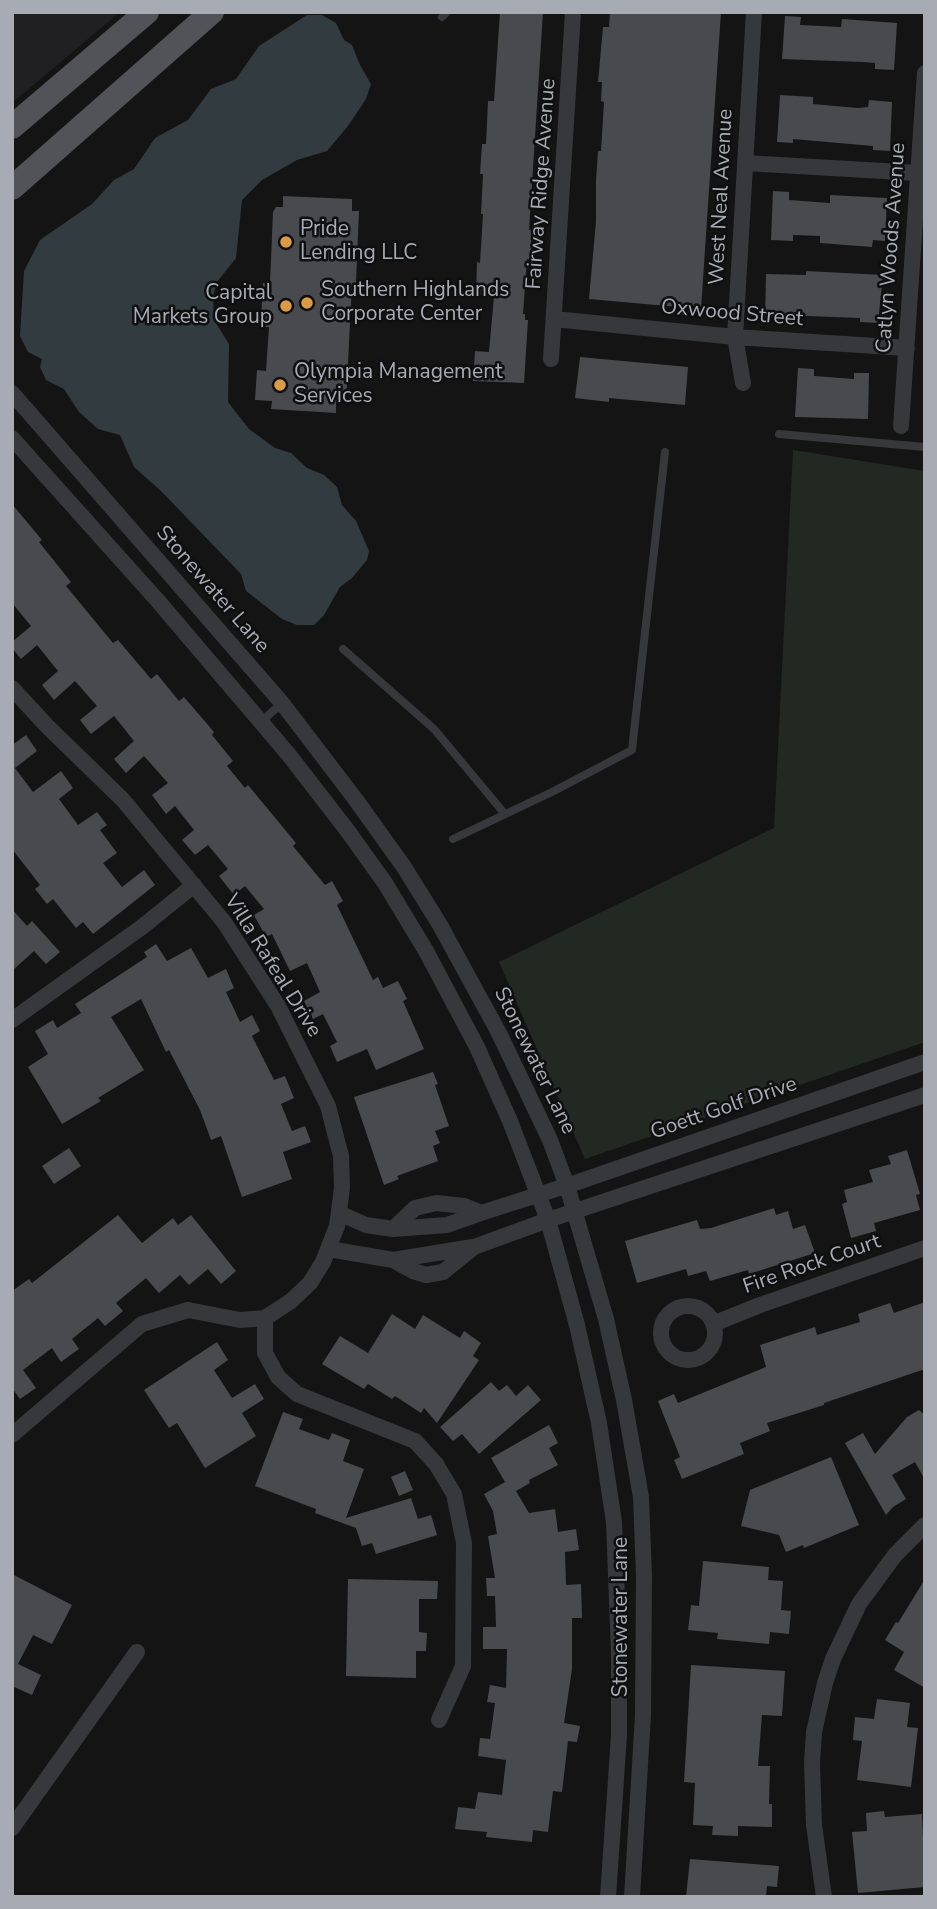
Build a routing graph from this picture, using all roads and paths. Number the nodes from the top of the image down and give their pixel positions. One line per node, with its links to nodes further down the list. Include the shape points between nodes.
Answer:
1 (147, 12): 6 (main road)
2 (212, 12): 9 (main road)
3 (573, 12): 10 (street, Fairway Ridge Avenue)
4 (754, 12): 7 (street, West Neal Avenue)
5 (925, 73): 8 (street, Catlyn Woods Avenue)
6 (12, 127)
7 (745, 163): 8 (street); 11 (street, West Neal Avenue)
8 (918, 173): 12 (street, Catlyn Woods Avenue)
9 (12, 188)
10 (554, 319): 11 (street, Oxwood Street); 13 (street, Fairway Ridge Avenue)
11 (735, 337): 12 (street, Oxwood Street); 14 (street, West Neal Avenue)
12 (906, 348): 16 (street, Catlyn Woods Avenue)
13 (551, 359)
14 (743, 383)
15 (12, 393): 23 (street, Stonewater Lane)
16 (901, 426)
17 (779, 434): 19 (lane)
18 (12, 438): 24 (street, Stonewater Lane)
19 (925, 447)
20 (665, 452): 25 (lane, via 632,750)
21 (343, 649): 25 (lane, via 434,729)
22 (12, 688): 27 (street, Villa Rafeal Drive, via 123,800)
23 (282, 703): 24 (lane); 31 (street, Stonewater Lane, via 369,818 440,925 517,1070)
24 (260, 722): 32 (street, Stonewater Lane, via 360,846 426,951 493,1082)
25 (504, 813): 26 (lane)
26 (453, 839)
27 (194, 886): 28 (street); 34 (street, Villa Rafeal Drive, via 224,922 278,1006 328,1106 341,1156)
28 (12, 1020)
29 (925, 1062): 31 (street, Goett Golf Drive)
30 (925, 1094): 33 (street)
31 (566, 1186): 32 (street, Goett Golf Drive); 33 (street, Stonewater Lane)
32 (537, 1195): 35 (street, Goett Golf Drive); 36 (street, Stonewater Lane)
33 (574, 1212): 36 (street); 48 (street, Stonewater Lane, via 614,1352 642,1512 643,1715)
34 (341, 1213): 37 (street, Goett Golf Drive, via 366,1225); 39 (street, Villa Rafeal Drive)
35 (481, 1213): 37 (street, Goett Golf Drive, via 447,1226); 37 (street, via 436,1203 415,1208)
36 (548, 1220): 39 (street, via 474,1247 393,1260); 47 (street, Stonewater Lane, via 589,1375 614,1522 619,1735)
37 (393, 1229)
38 (925, 1248): 41 (street, Fire Rock Court)
39 (329, 1250): 40 (street, Villa Rafeal Drive, via 310,1283)
40 (265, 1318): 42 (street, via 240,1320 188,1310 142,1324); 45 (street, via 265,1353 278,1377 297,1394 415,1441 454,1494 464,1543 463,1666)
41 (713, 1324)
42 (12, 1435)
43 (925, 1525): 49 (street, via 895,1555 859,1604 825,1683 812,1763 814,1825)
44 (137, 1652): 46 (street)
45 (439, 1720)
46 (12, 1828)
47 (608, 1897)
48 (632, 1897)
49 (824, 1897)

